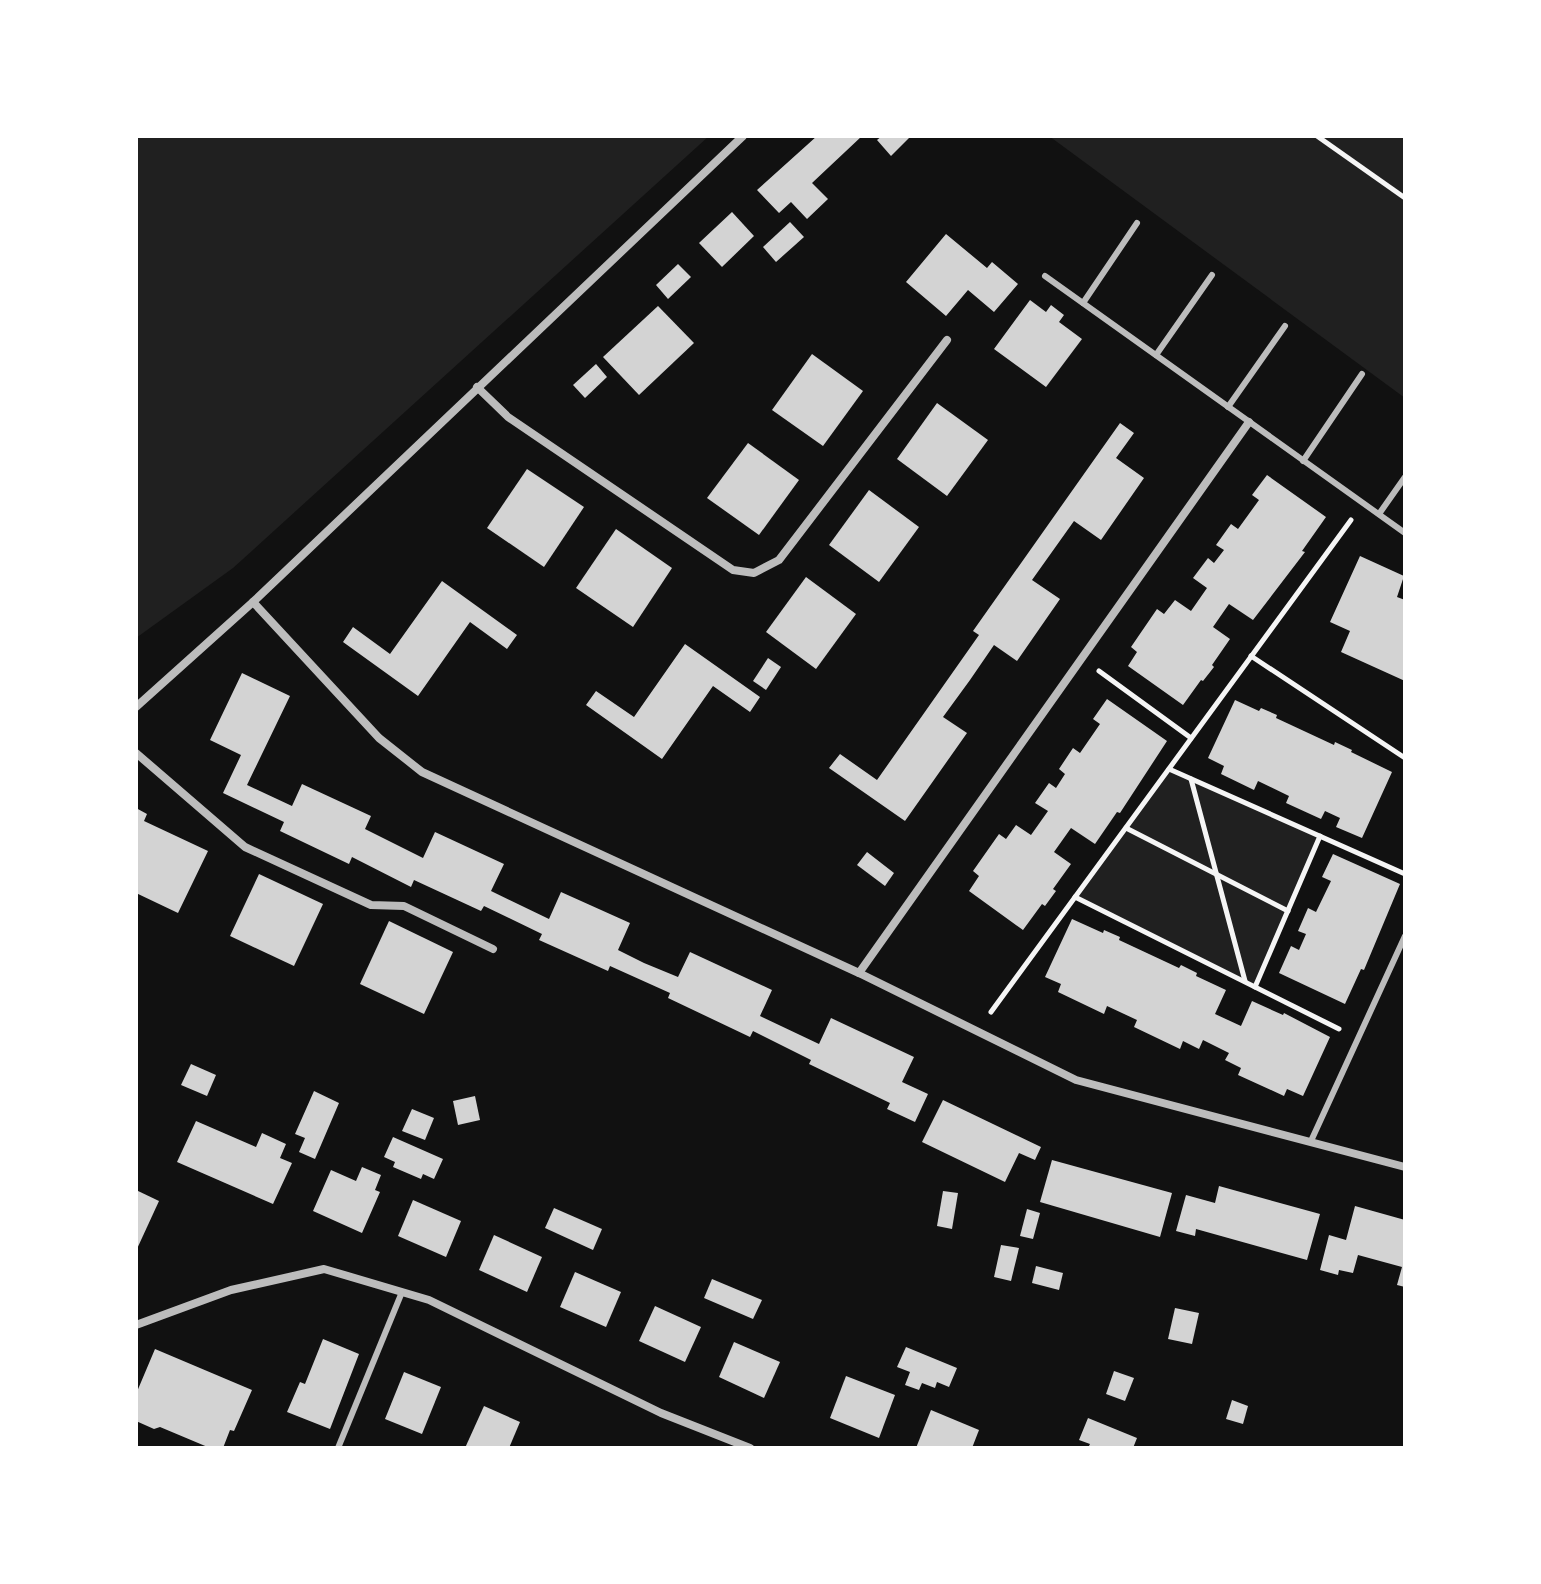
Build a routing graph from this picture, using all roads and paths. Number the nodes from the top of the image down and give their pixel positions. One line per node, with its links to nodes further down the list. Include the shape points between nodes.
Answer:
1 (743, 136): 12 (street)
2 (1317, 136): 3 (path)
3 (1405, 198)
4 (1137, 223): 7 (lane)
5 (1212, 275): 10 (lane)
6 (1045, 276): 7 (lane)
7 (1083, 303): 10 (lane)
8 (1285, 326): 13 (lane)
9 (947, 340): 12 (street, via 779,560 754,573 733,570 508,417)
10 (1156, 355): 13 (lane)
11 (1362, 374): 15 (lane)
12 (477, 387): 20 (street)
13 (1228, 407): 14 (lane)
14 (1249, 422): 15 (lane); 22 (street)
15 (1303, 461): 17 (lane)
16 (1405, 477): 18 (lane)
17 (1363, 503): 18 (lane); 21 (path)
18 (1379, 514): 19 (lane)
19 (1405, 533)
20 (253, 602): 23 (street); 37 (street, via 379,738 422,772)
21 (1251, 656): 24 (path); 26 (path)
22 (1082, 659): 24 (path); 37 (street)
23 (136, 707)
24 (1191, 739): 27 (path)
25 (136, 753): 36 (street, via 245,847 371,905 404,906)
26 (1405, 758)
27 (1169, 769): 28 (path); 29 (path)
28 (1191, 779): 30 (path); 32 (path)
29 (1126, 828): 32 (path); 33 (path)
30 (1320, 836): 31 (path); 34 (path)
31 (1405, 874)
32 (1218, 876): 34 (path); 38 (path)
33 (1075, 897): 38 (path); 40 (path)
34 (1288, 911): 39 (path)
35 (1405, 936): 41 (lane)
36 (493, 949)
37 (859, 973): 40 (street)
38 (1245, 982): 39 (path)
39 (1255, 987): 41 (path)
40 (976, 1032): 42 (street, via 1076,1080)
41 (1358, 1039): 42 (lane)
42 (1311, 1141): 43 (street)
43 (1405, 1167)
44 (402, 1292): 45 (street, via 324,1269 231,1290); 46 (lane); 47 (street, via 429,1300 661,1413)
45 (136, 1325)
46 (338, 1448)
47 (750, 1448)

